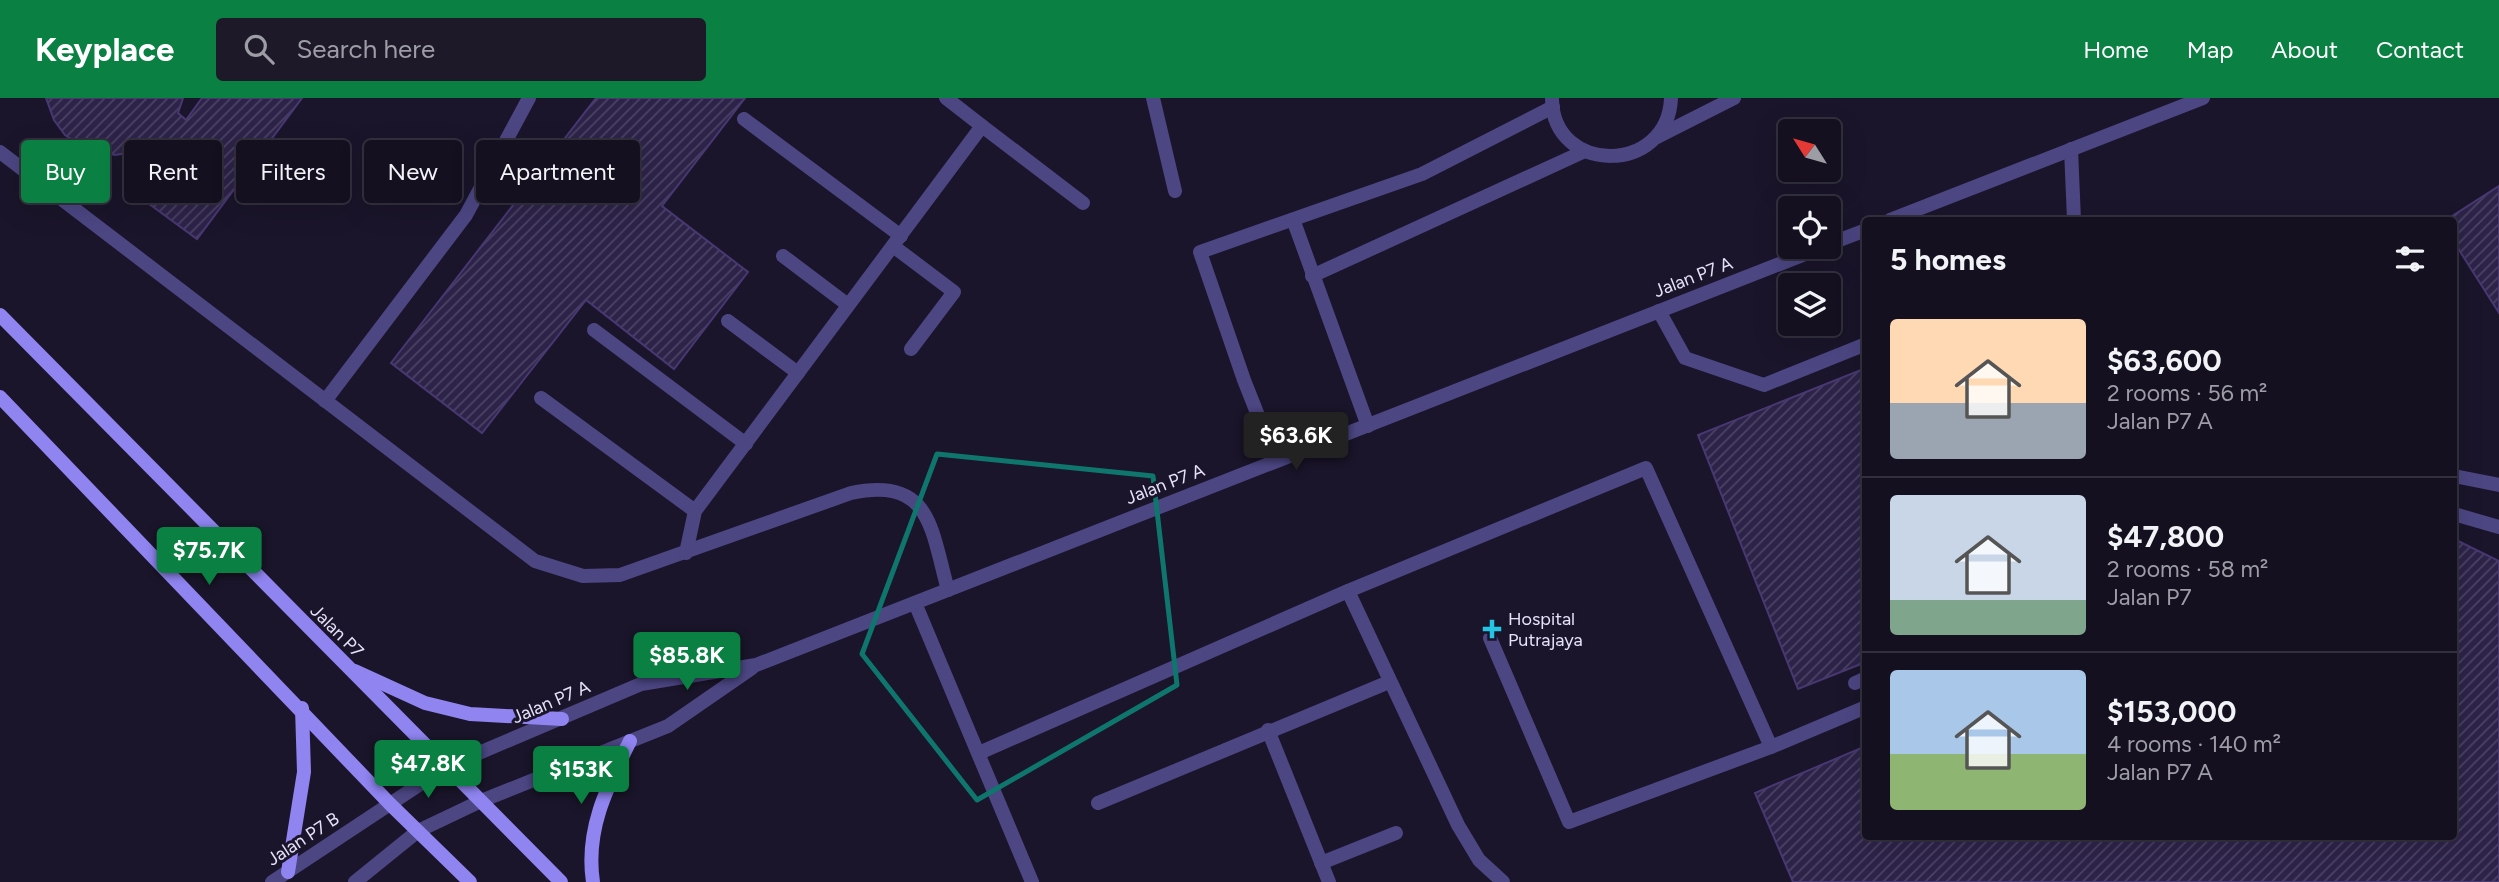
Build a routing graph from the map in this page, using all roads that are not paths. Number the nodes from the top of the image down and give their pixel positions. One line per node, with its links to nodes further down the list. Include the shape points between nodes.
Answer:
1 (529, 98): 35 (street, via 466,215)
2 (946, 98): 9 (street)
3 (1153, 98): 14 (street)
4 (1671, 98): 10 (street)
5 (1734, 98): 10 (street)
6 (2203, 98): 11 (street)
7 (1553, 102): 12 (street, via 1558,125); 18 (street, via 1422,174)
8 (744, 120): 21 (street)
9 (982, 126): 15 (street); 21 (street)
10 (1656, 138): 12 (street, via 1641,150 1622,156)
11 (2071, 149): 16 (street); 17 (street)
12 (1585, 151): 24 (street)
13 (0, 152): 35 (street)
14 (1175, 191)
15 (1083, 203)
16 (1898, 217)
17 (2074, 217)
18 (1294, 222): 24 (street); 38 (street, via 1200,253)
19 (1862, 232): 20 (street)
20 (1841, 239)
21 (897, 241): 25 (street); 31 (street, via 954,292)
22 (783, 256): 25 (street)
23 (1792, 259): 26 (street, Jalan P7 A)
24 (1312, 276): 36 (street)
25 (848, 306): 32 (street)
26 (1660, 311): 30 (street, via 1685,358 1764,384); 36 (street, Jalan P7 A)
27 (0, 314): 50 (main road, Jalan P7)
28 (728, 321): 32 (street)
29 (594, 330): 37 (street)
30 (1862, 346)
31 (911, 349)
32 (798, 373): 37 (street)
33 (0, 397): 52 (main road)
34 (541, 398): 41 (street)
35 (326, 401): 44 (street, via 535,561 583,576 620,575)
36 (1368, 426): 38 (street, Jalan P7 A)
37 (746, 444): 41 (street)
38 (1276, 461): 45 (street, Jalan P7 A)
39 (2457, 477): 40 (street)
40 (2499, 485)
41 (695, 511): 44 (street)
42 (2457, 515): 43 (street)
43 (2499, 527)
44 (686, 553): 45 (street, via 877,487 918,504 927,516)
45 (948, 590): 47 (street, Jalan P7 A)
46 (1348, 591): 51 (street); 57 (street, via 1646,468); 58 (street)
47 (915, 603): 49 (street, Jalan P7 A); 58 (street)
48 (1490, 638): 57 (street, via 1569,822)
49 (756, 665): 54 (street, Jalan P7 A, via 641,684); 56 (street, Jalan P7 A, via 668,726)
50 (347, 668): 54 (main road, via 425,703 470,714); 59 (main road, Jalan P7)
51 (1390, 682): 55 (street); 74 (street, via 1468,844)
52 (302, 709): 62 (main road); 66 (main road, via 304,772)
53 (1862, 710): 57 (street)
54 (562, 719): 59 (street, Jalan P7 A)
55 (1268, 730): 61 (street); 65 (street)
56 (629, 741): 60 (street, Jalan P7 A); 71 (main road, via 600,802 589,857)
57 (1771, 747)
58 (979, 753): 72 (street)
59 (446, 767): 60 (main road, Jalan P7); 62 (street, Jalan P7 A)
60 (481, 801): 63 (street, Jalan P7 A); 70 (main road, Jalan P7)
61 (1098, 803)
62 (390, 804): 63 (main road); 66 (street, Jalan P7 B)
63 (418, 831): 68 (street); 69 (main road)
64 (1396, 833): 65 (street)
65 (1321, 863): 73 (street)
66 (288, 872): 67 (street, Jalan P7 B)
67 (272, 882)
68 (355, 882)
69 (470, 882)
70 (561, 882)
71 (593, 882)
72 (1032, 882)
73 (1329, 882)
74 (1503, 882)

